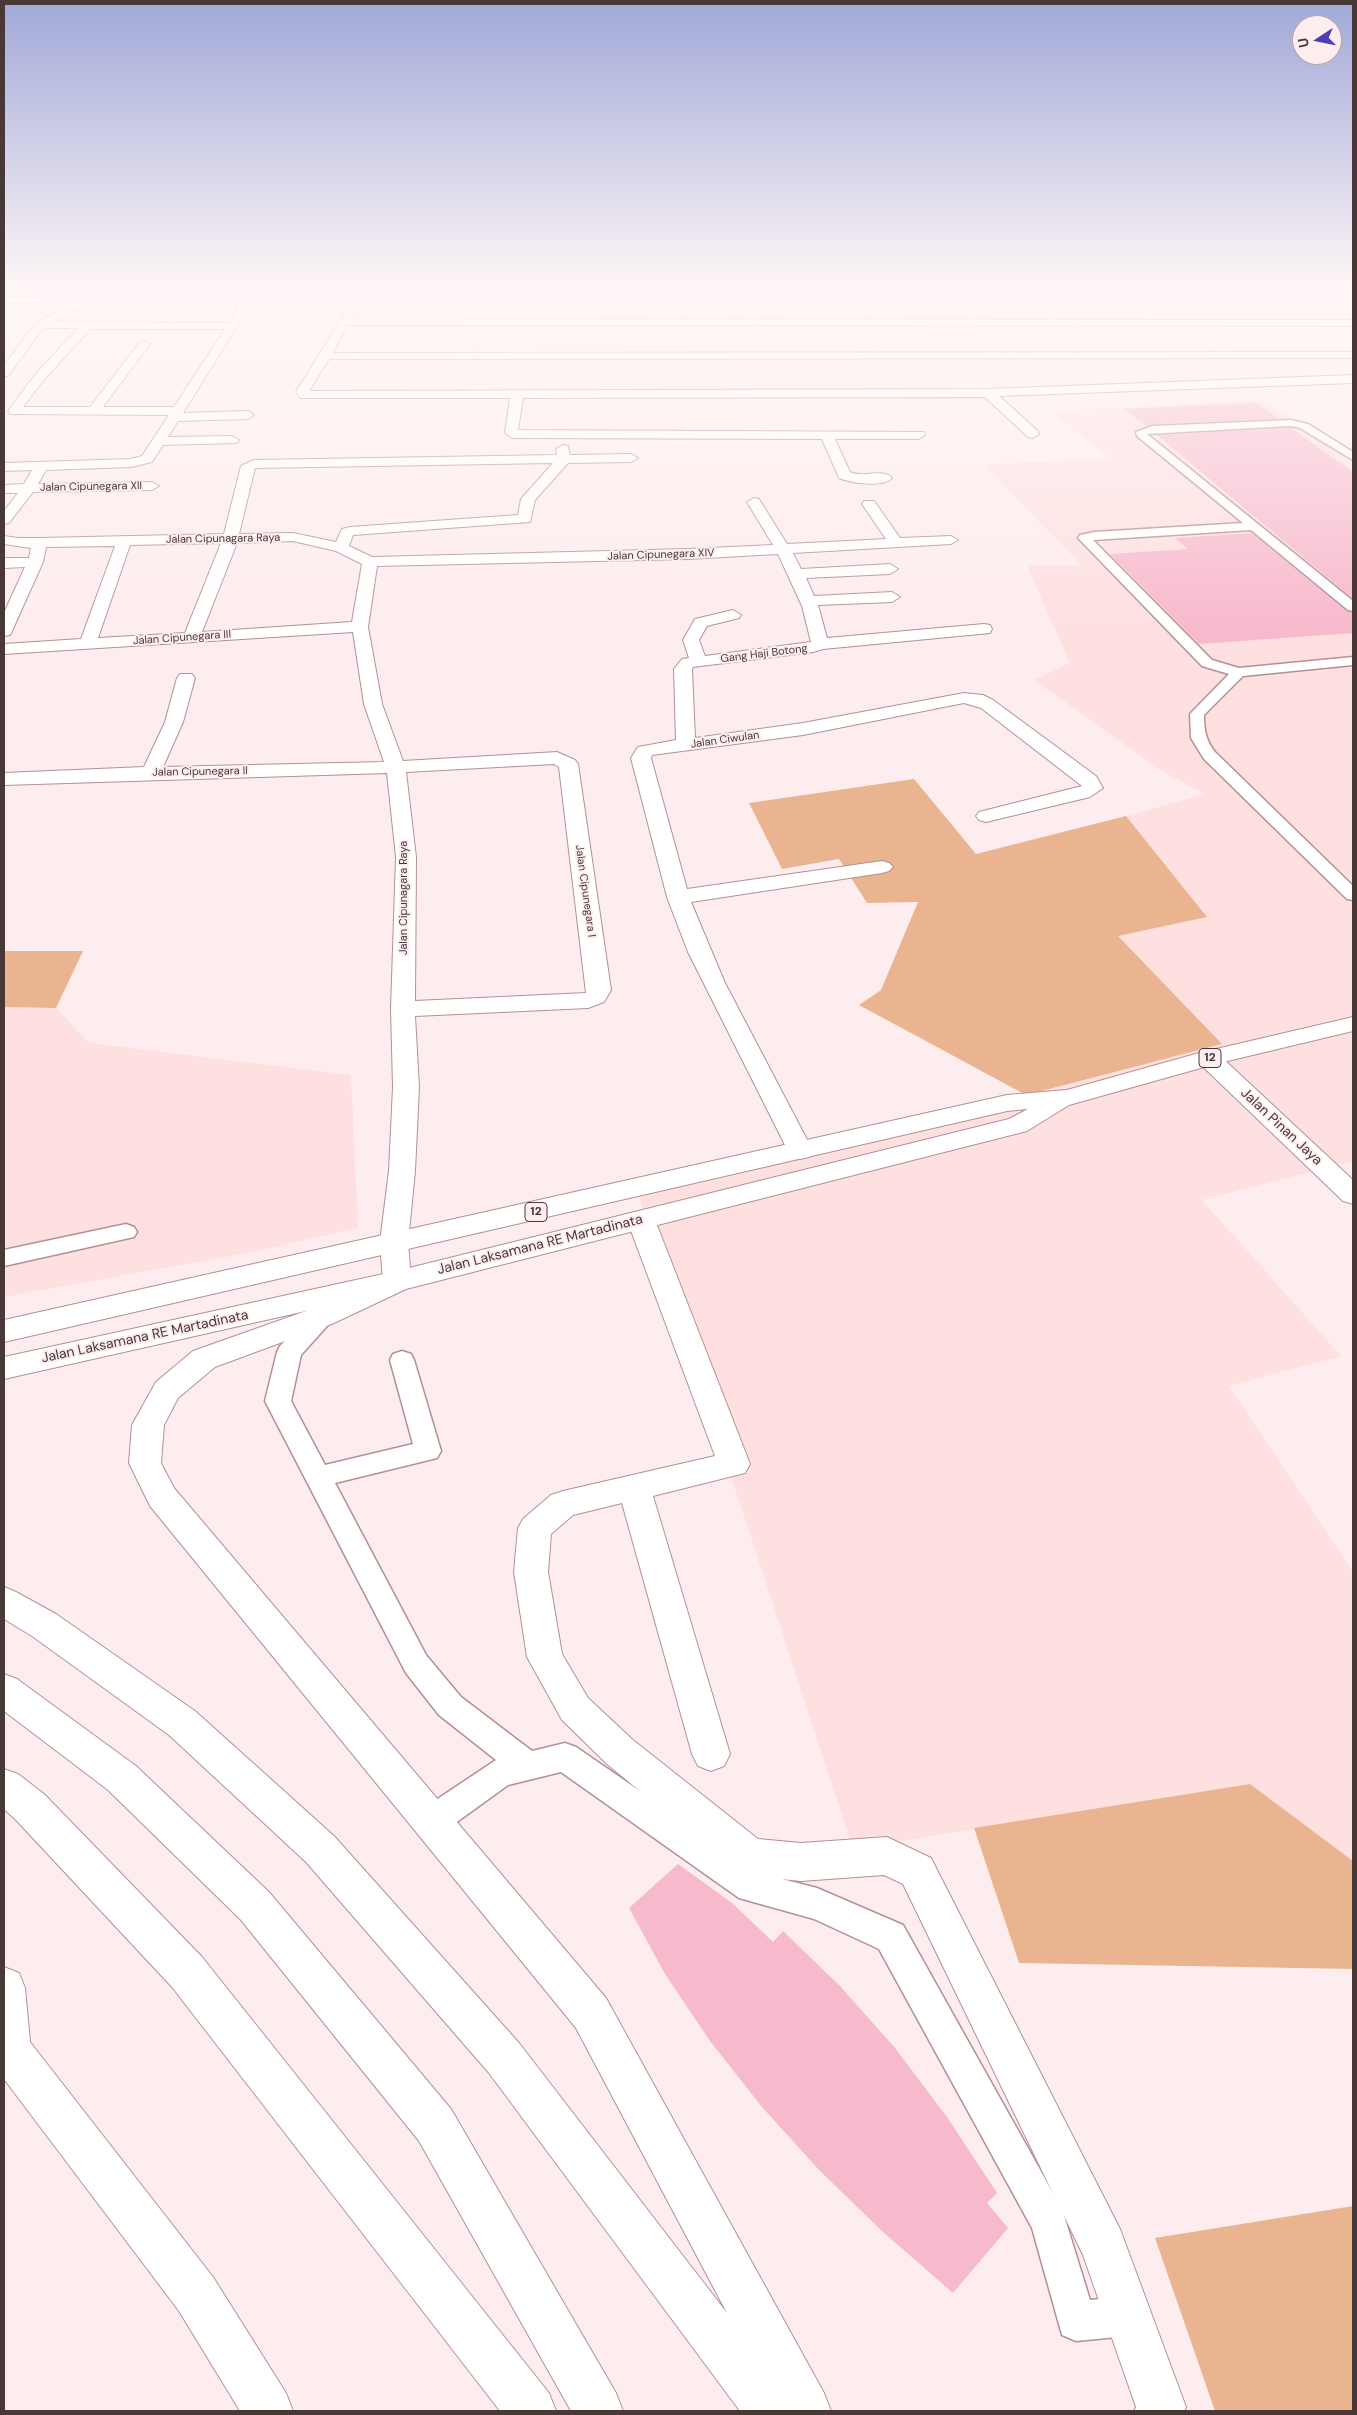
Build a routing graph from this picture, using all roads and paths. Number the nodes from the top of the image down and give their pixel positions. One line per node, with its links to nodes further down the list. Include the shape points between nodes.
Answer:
1 (20, 403): 8 (main road, via 14,411)
2 (101, 403): 8 (main road)
3 (183, 403): 9 (main road)
4 (516, 403): 14 (main road, via 512,434)
5 (819, 403): 7 (main road)
6 (999, 403): 13 (main road)
7 (820, 406)
8 (94, 411): 9 (main road)
9 (176, 414): 10 (main road); 18 (main road)
10 (248, 415)
11 (13, 424): 12 (main road)
12 (107, 424)
13 (1034, 434)
14 (563, 435): 16 (main road); 21 (main road)
15 (919, 435): 16 (main road)
16 (827, 436): 24 (main road, via 844,475 853,479)
17 (232, 440): 18 (main road)
18 (158, 441): 22 (main road, via 147,459 131,463)
19 (1353, 457): 31 (lane, via 1298,424 1141,432)
20 (631, 458): 21 (main road)
21 (564, 459): 32 (main road, via 254,464 248,466); 38 (main road, via 528,499 525,519 350,530)
22 (41, 466): 23 (main road); 26 (main road)
23 (4, 467)
24 (885, 478)
25 (152, 486): 26 (main road, Jalan Cipunegara XII)
26 (29, 488): 27 (main road); 30 (main road)
27 (4, 490)
28 (754, 502): 39 (main road, Gang Haji Botong)
29 (869, 504): 37 (main road)
30 (4, 520)
31 (1252, 526): 47 (lane); 58 (lane, via 1084,538 1204,661)
32 (231, 538): 35 (main road, Jalan Cipunagara Raya); 38 (main road, Jalan Cipunagara Raya, via 293,537); 52 (main road)
33 (4, 540): 36 (main road, Jalan Cipunagara Raya)
34 (951, 540): 37 (main road, Jalan Cipunegara XIV)
35 (124, 542): 36 (main road, Jalan Cipunagara Raya); 53 (main road)
36 (40, 543): 40 (main road)
37 (896, 543): 39 (main road, Jalan Cipunegara XIV)
38 (341, 548): 41 (main road, Jalan Cipunagara Raya)
39 (784, 549): 41 (main road, Jalan Cipunegara XIV, via 522,560); 44 (main road, Gang Haji Botong)
40 (36, 562): 42 (main road); 51 (main road)
41 (370, 562): 49 (main road, Jalan Cipunagara Raya)
42 (4, 563)
43 (890, 569): 44 (main road)
44 (796, 574): 46 (main road, Gang Haji Botong)
45 (892, 598): 46 (main road)
46 (809, 601): 54 (main road, Gang Haji Botong)
47 (1353, 607)
48 (733, 615): 57 (main road, via 701,623 691,640)
49 (360, 627): 52 (main road, Jalan Cipunegara III); 61 (main road, Jalan Cipunagara Raya, via 373,704)
50 (984, 629): 54 (main road)
51 (4, 631)
52 (192, 637): 53 (main road, Jalan Cipunegara III)
53 (88, 644): 55 (main road, Jalan Cipunegara III)
54 (820, 644): 57 (main road, Gang Haji Botong)
55 (5, 651)
56 (1353, 661): 58 (lane)
57 (699, 662): 60 (main road, via 688,664 683,669)
58 (1239, 672): 66 (lane, via 1197,714 1195,731 1203,748)
59 (186, 678): 62 (main road, via 174,722)
60 (686, 745): 64 (main road, Jalan Ciwulan, via 804,729 964,698 977,699 1089,780 1093,788); 67 (main road, Jalan Ciwulan, via 645,751 641,758)
61 (396, 767): 62 (main road, Jalan Cipunegara II); 68 (main road, Jalan Cipunagara Raya, via 406,856); 68 (main road, Jalan Cipunegara I, via 557,758 568,764 599,990 596,997 588,1001)
62 (151, 773): 63 (main road, Jalan Cipunegara II)
63 (4, 779)
64 (986, 816)
65 (882, 867): 67 (main road)
66 (1353, 895)
67 (678, 897): 72 (main road, Jalan Ciwulan, via 713,983)
68 (403, 1009): 76 (main road, Jalan Cipunagara Raya, via 406,1087)
69 (1353, 1024): 70 (main road, Jalan Laksamana RE Martadinata / 12)
70 (1208, 1058): 71 (main road, Jalan Laksamana RE Martadinata / 12); 73 (main road, Jalan Pinan Jaya)
71 (1068, 1098): 72 (main road, Jalan Laksamana RE Martadinata / 12, via 1007,1103); 74 (main road, Jalan Laksamana RE Martadinata / 12, via 1018,1125)
72 (800, 1151): 76 (main road, Jalan Laksamana RE Martadinata / 12)
73 (1353, 1195)
74 (641, 1220): 78 (main road, Jalan Laksamana RE Martadinata / 12); 84 (main road, via 734,1464)
75 (126, 1232): 77 (lane)
76 (394, 1242): 78 (main road, Jalan Cipunagara Raya); 80 (main road, Jalan Laksamana RE Martadinata / 12)
77 (4, 1258)
78 (397, 1281): 79 (main road); 82 (main road, Jalan Laksamana RE Martadinata / 12)
79 (324, 1316): 83 (lane, via 289,1352 278,1401); 90 (main road, via 204,1359 167,1390 148,1425 145,1463 162,1497)
80 (4, 1330)
81 (402, 1360): 83 (lane, via 428,1451)
82 (4, 1368)
83 (318, 1477): 88 (lane, via 416,1664 450,1706)
84 (634, 1488): 87 (main road); 92 (main road, via 563,1504 535,1528 531,1572 545,1658 575,1710 620,1752 750,1857 800,1862 887,1856 917,1871 1103,2246)
85 (4, 1602): 96 (main road, via 44,1625 182,1723 320,1849 504,2058)
86 (4, 1690): 95 (main road, via 122,1778 255,1906 435,2124)
87 (711, 1754)
88 (527, 1766): 90 (lane, via 500,1773); 92 (lane, via 565,1757 751,1887 817,1904 891,1937 1049,2222 1076,2321)
89 (4, 1786): 94 (main road, via 30,1806 187,1972)
90 (432, 1821): 97 (main road, via 591,2013)
91 (4, 1988): 93 (main road, via 9,2050 196,2294)
92 (1128, 2316): 98 (main road, via 1161,2407)
93 (268, 2411)
94 (531, 2411)
95 (598, 2411)
96 (770, 2411)
97 (806, 2411)
98 (1159, 2411)

